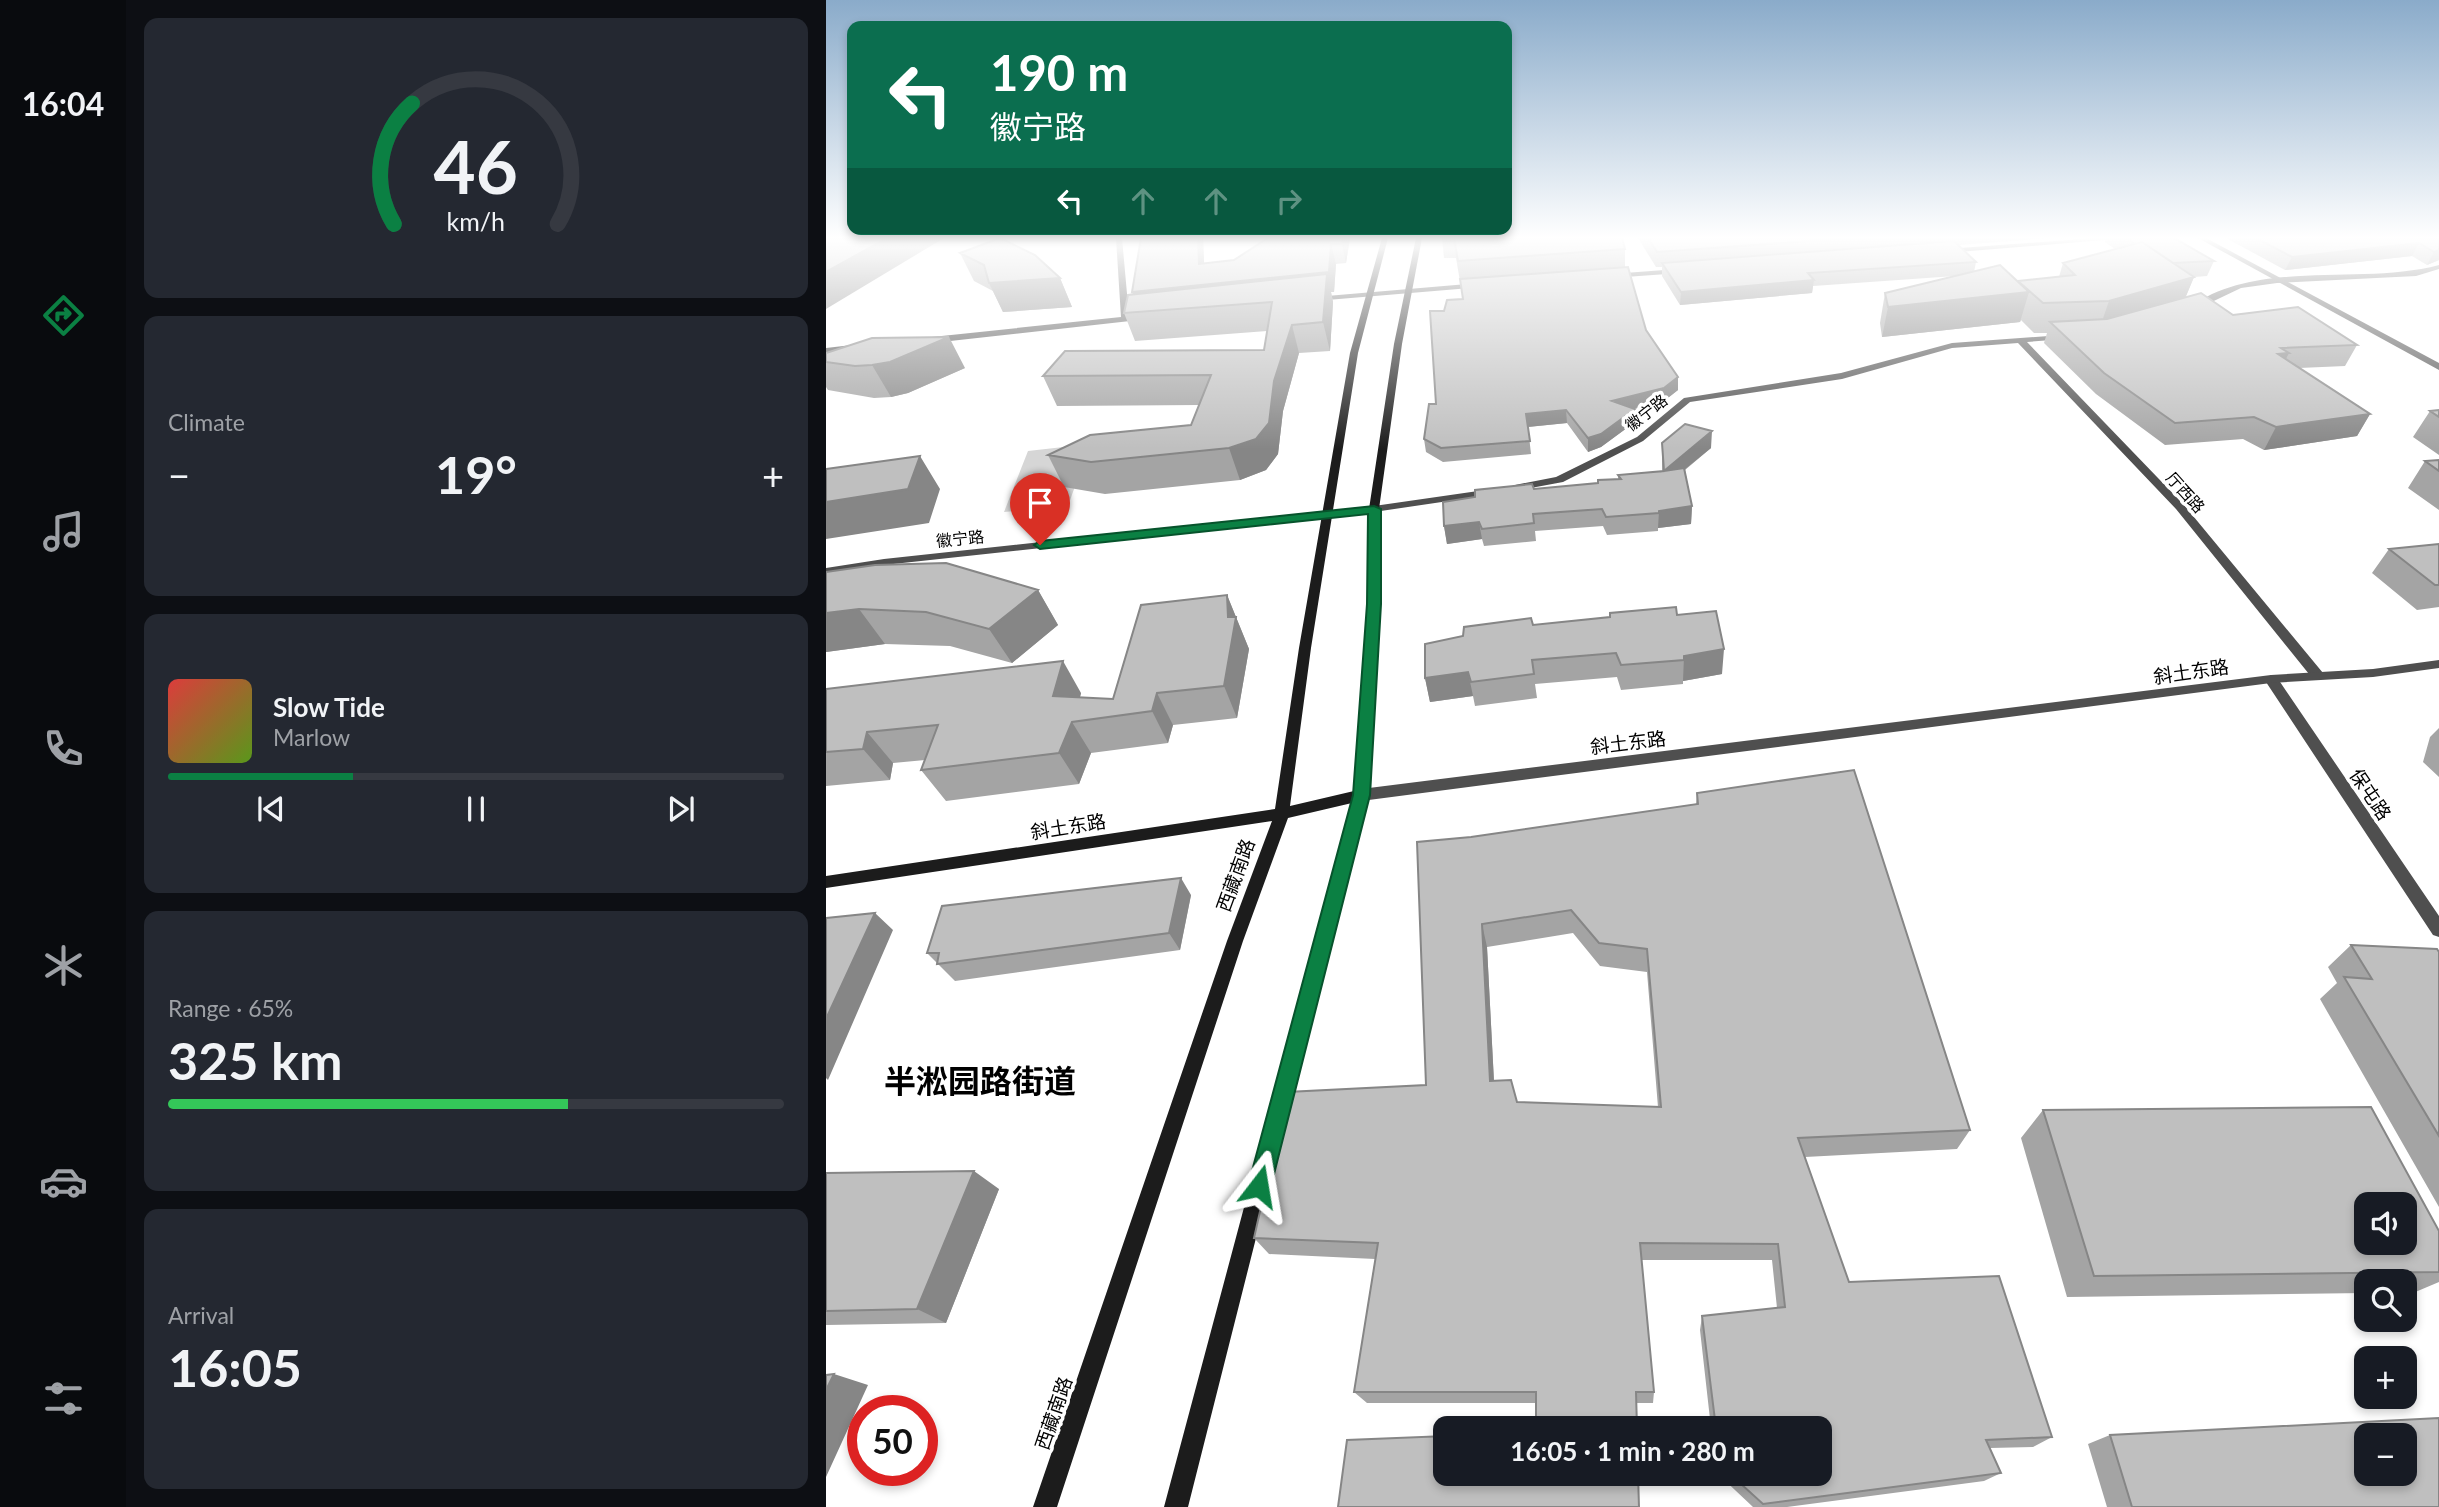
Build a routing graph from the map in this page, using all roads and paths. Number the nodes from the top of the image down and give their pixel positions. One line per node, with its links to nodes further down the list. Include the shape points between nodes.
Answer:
1 (1124, 308): 8 (street)
2 (1367, 308): 16 (main road, 西藏南路, via 1354,353)
3 (1407, 308): 15 (main road)
4 (2190, 308): 6 (street)
5 (2328, 308): 14 (street)
6 (2184, 311)
7 (1152, 316): 8 (street)
8 (1125, 319): 11 (street)
9 (2076, 336): 10 (street, 徽宁路)
10 (2019, 339): 15 (street, 徽宁路, via 1952,346 1842,376 1687,400 1640,439 1559,480); 19 (street, 厅西路, via 2180,507)
11 (919, 341)
12 (866, 347): 13 (street)
13 (826, 351)
14 (2439, 367)
15 (1374, 509): 16 (street, 徽宁路); 21 (main road, via 1374,604)
16 (1327, 513): 17 (street, 徽宁路); 22 (main road, 西藏南路)
17 (826, 571)
18 (2439, 664): 19 (street, 斜土东路)
19 (2318, 676): 20 (street, 斜土东路)
20 (2271, 679): 21 (street, 斜土东路); 24 (street, 保屯路)
21 (1361, 795): 22 (main road, 斜土东路); 26 (main road)
22 (1282, 814): 23 (main road, 斜土东路); 25 (main road, 西藏南路, via 1230,954)
23 (826, 882)
24 (2439, 930)
25 (1045, 1507)
26 (1176, 1507)

